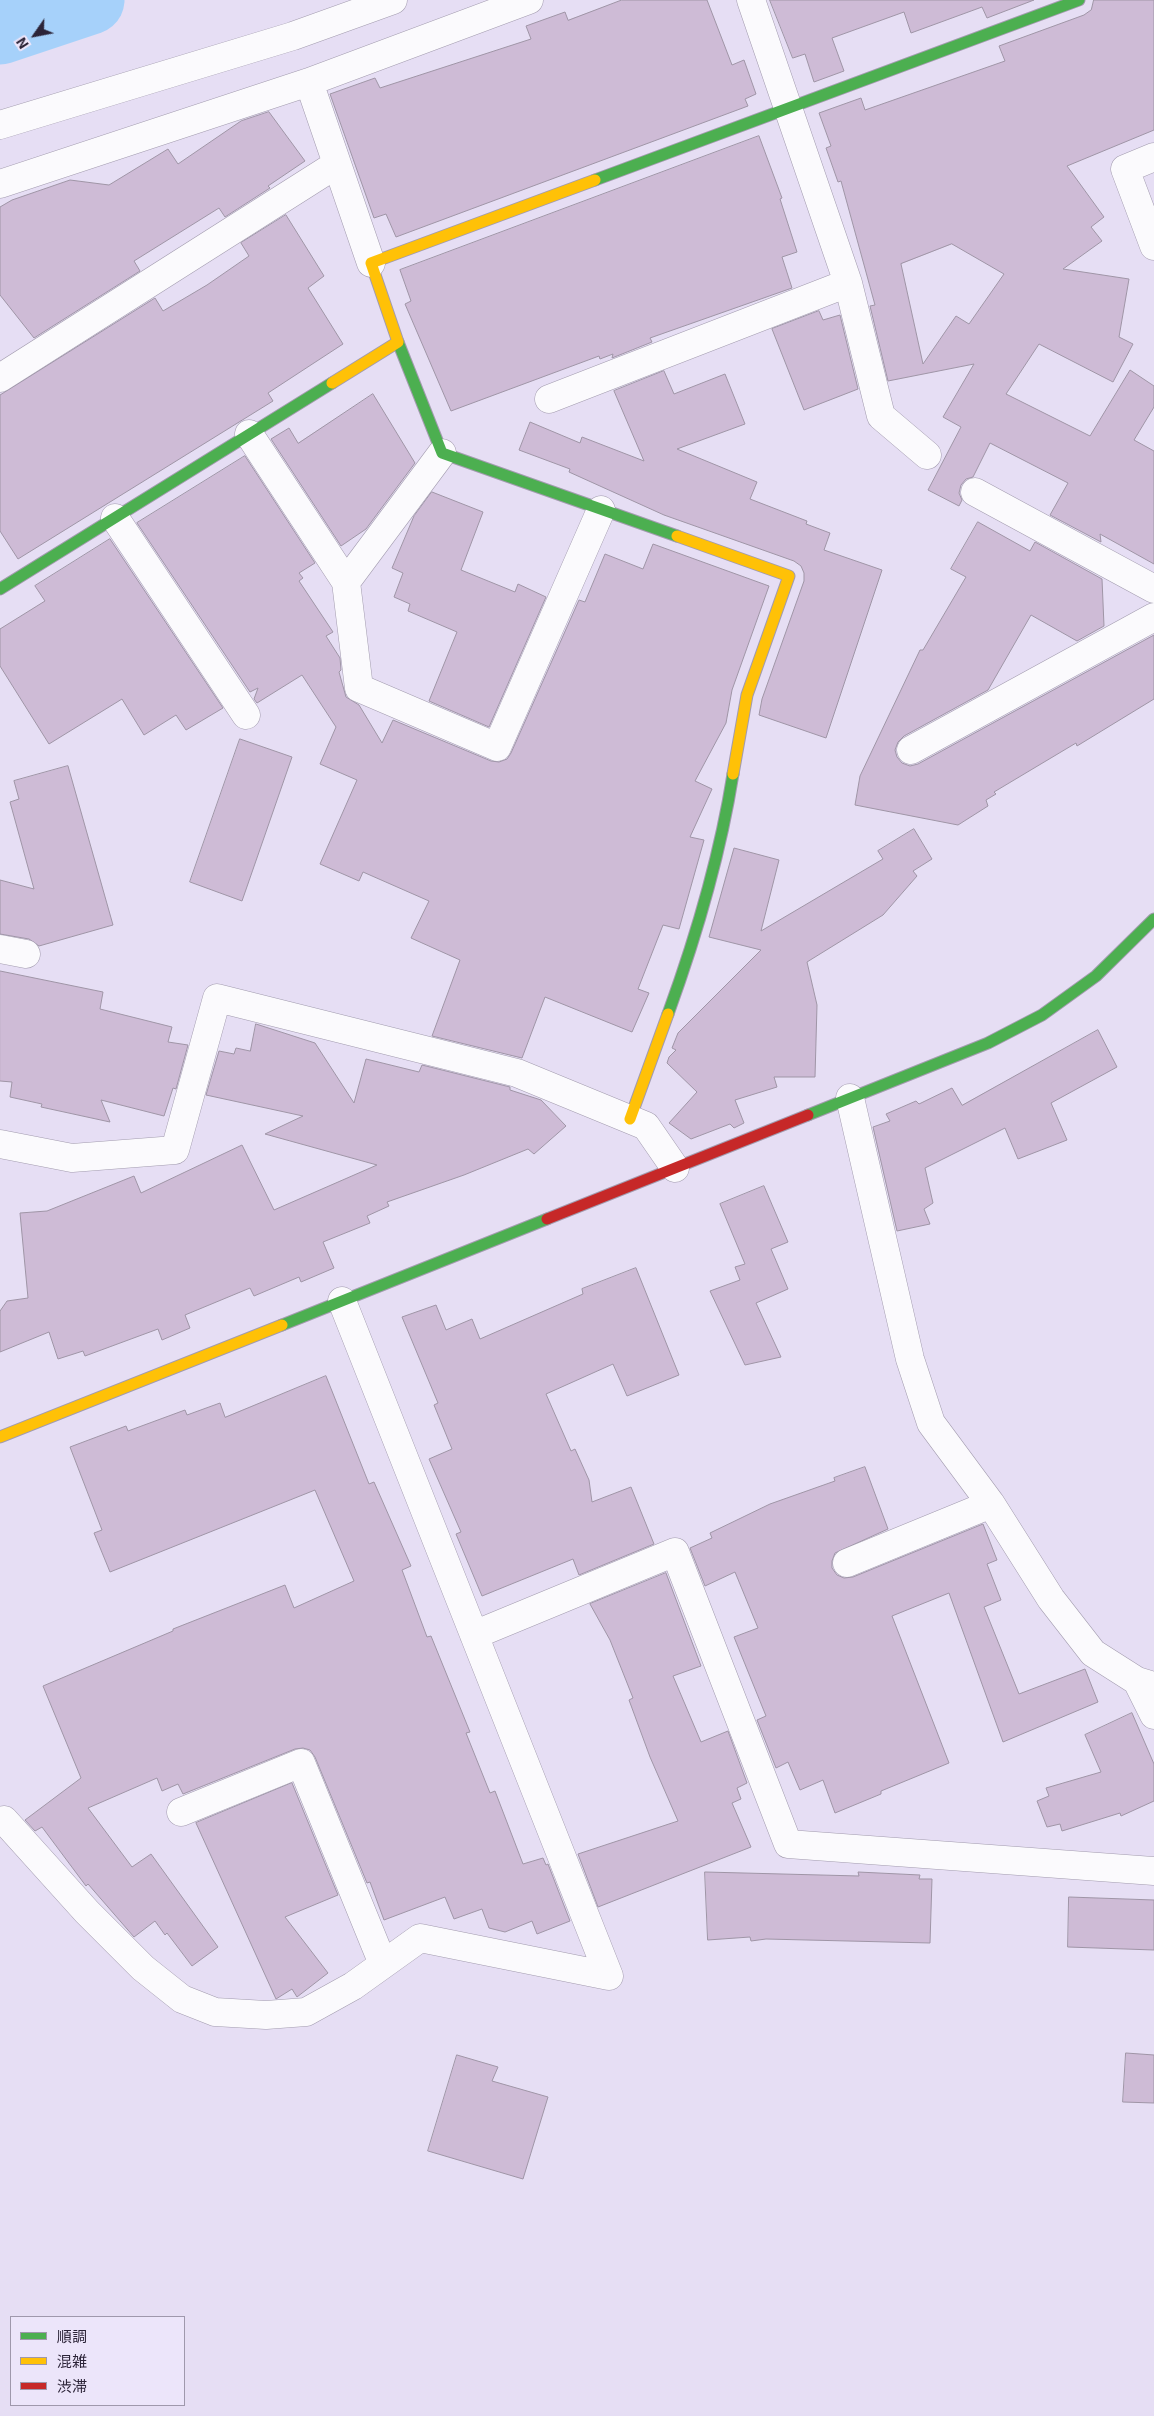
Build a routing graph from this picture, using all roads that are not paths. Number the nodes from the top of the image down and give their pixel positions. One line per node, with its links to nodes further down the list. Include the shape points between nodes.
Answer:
1 (393, 0): 7 (street, via 293,36)
2 (529, 0): 5 (street)
3 (751, 0): 6 (street)
4 (1079, 0): 6 (street)
5 (309, 82): 9 (street); 10 (street)
6 (789, 106): 12 (street); 13 (street)
7 (0, 125)
8 (1154, 157): 11 (street, via 1125,169)
9 (337, 164): 12 (street); 15 (street)
10 (0, 184)
11 (1154, 246)
12 (371, 263): 14 (street)
13 (848, 283): 16 (street); 19 (street, via 881,416)
14 (398, 342): 17 (street); 18 (street)
15 (0, 378)
16 (549, 399)
17 (249, 434): 22 (street); 23 (street)
18 (442, 453): 21 (street); 23 (street)
19 (927, 455)
20 (976, 492): 25 (street)
21 (601, 510): 23 (street, via 497,747 359,688); 33 (street, via 789,576 747,696 724,824 683,972)
22 (115, 518): 24 (street); 27 (street)
23 (346, 582)
24 (0, 589)
25 (1154, 589)
26 (1154, 617): 28 (street)
27 (246, 715)
28 (911, 750)
29 (1154, 919): 32 (street, via 1096,976 1042,1015 988,1043)
30 (0, 949): 31 (street)
31 (26, 954)
32 (850, 1098): 35 (street); 38 (street, via 910,1359 931,1423)
33 (630, 1119): 34 (street, via 517,1073 217,998 175,1150 72,1158); 35 (street, via 646,1126)
34 (0, 1144)
35 (675, 1168): 36 (street)
36 (342, 1301): 37 (street); 40 (street)
37 (0, 1437)
38 (991, 1504): 39 (street); 41 (street, via 1051,1599 1093,1653)
39 (847, 1563)
40 (474, 1635): 45 (street, via 675,1552 788,1844); 46 (street, via 609,1976 420,1938)
41 (1146, 1684): 42 (street)
42 (1154, 1715)
43 (181, 1812): 46 (street, via 301,1762)
44 (4, 1820): 46 (street, via 143,1968 182,1999 215,2012 266,2015 306,2012 353,1986)
45 (1154, 1871)
46 (383, 1964)

